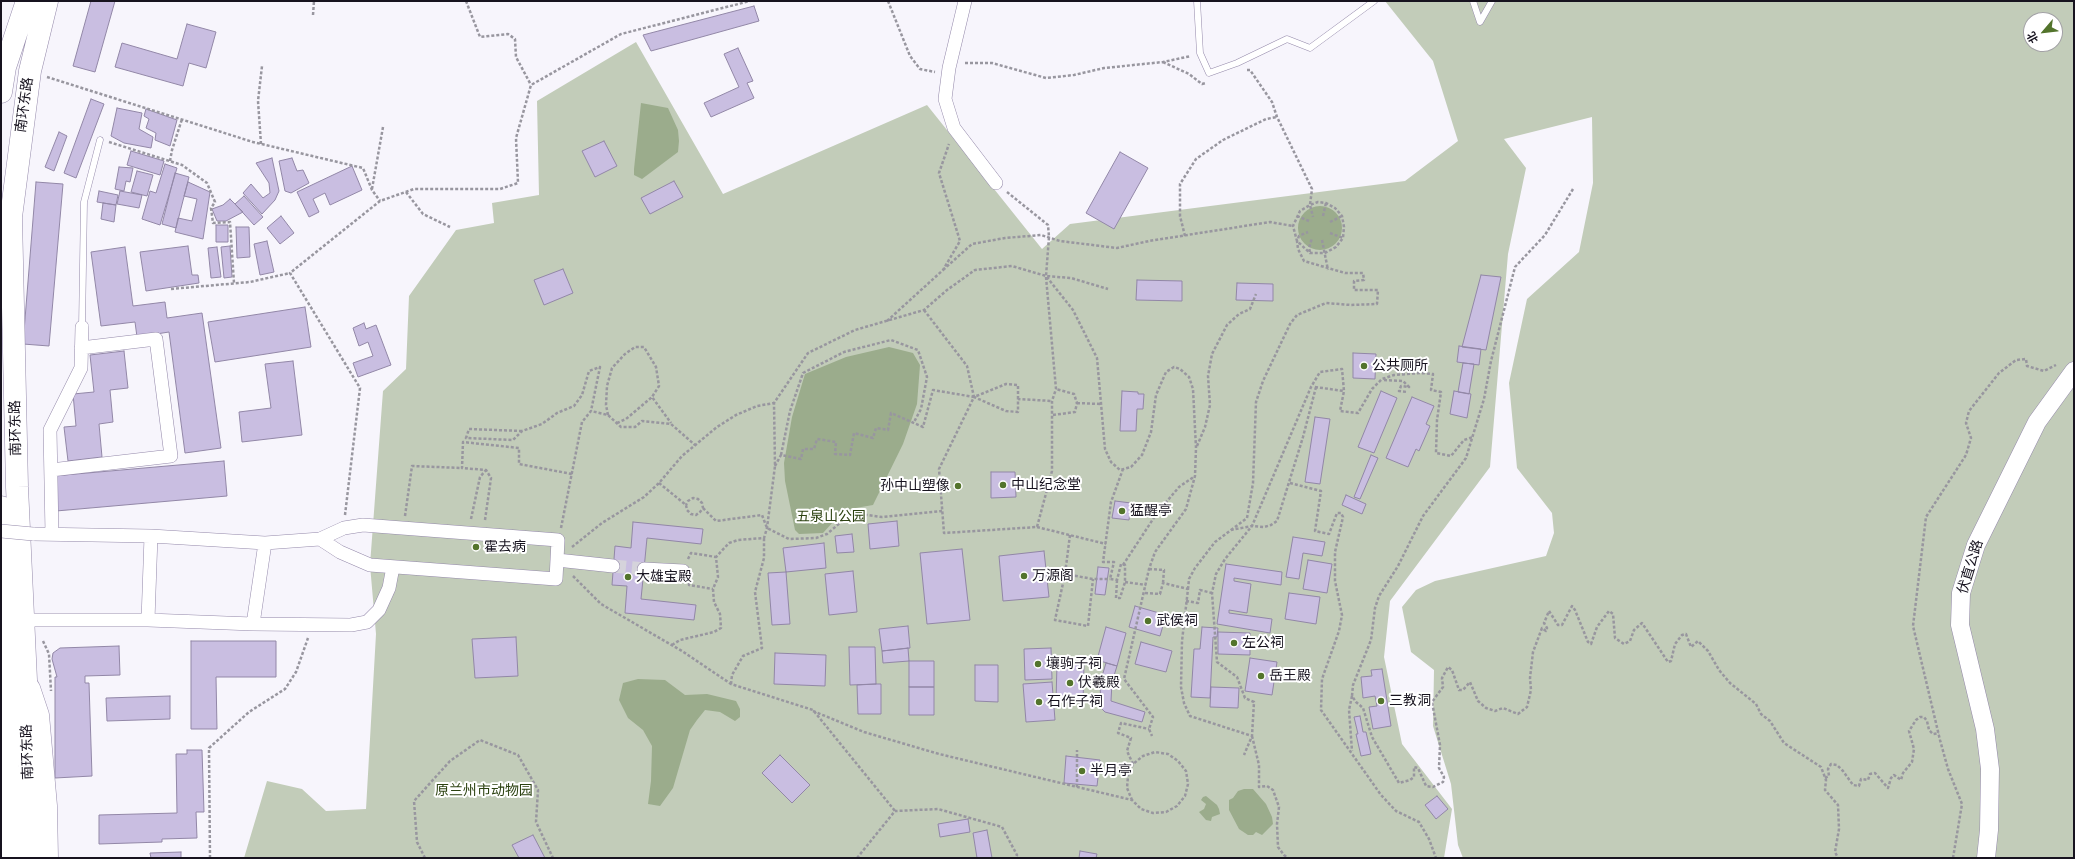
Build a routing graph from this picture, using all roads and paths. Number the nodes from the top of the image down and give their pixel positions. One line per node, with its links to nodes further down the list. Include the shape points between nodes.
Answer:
1 (27, 1): 15 (highway, 南环东路)
2 (47, 1): 17 (highway, 南环东路)
3 (314, 1): 12 (path)
4 (466, 1): 19 (path, via 480,37 508,34 515,39 516,57)
5 (750, 1): 19 (path, via 621,34)
6 (888, 1): 16 (path, via 910,56 920,69 932,73)
7 (965, 1): 16 (street)
8 (1197, 1): 9 (lane, via 1200,53 1209,73 1286,40 1310,48)
9 (1374, 1)
10 (1473, 1): 11 (lane, via 1480,22)
11 (1492, 1)
12 (313, 15)
13 (1190, 56): 16 (path, via 1046,78 992,63 969,62)
14 (262, 66): 26 (path, via 258,101)
15 (3, 67): 20 (highway, 南环东路)
16 (949, 68): 24 (street, via 945,99)
17 (30, 71): 22 (path); 144 (highway, 南环东路, via 11,217 17,487)
18 (1254, 77): 21 (path, via 1272,102)
19 (531, 85): 31 (path, via 516,138 518,183 500,189 414,189)
20 (1, 92)
21 (1276, 117): 34 (path, via 1312,189); 45 (path, via 1266,119 1223,140 1196,159 1180,184 1180,216)
22 (182, 119): 26 (path); 27 (path)
23 (383, 127): 30 (path)
24 (954, 128): 28 (street); 53 (path, via 939,173 960,241)
25 (100, 140): 27 (path); 63 (lane, via 84,202)
26 (261, 144): 30 (path, via 363,168)
27 (170, 161): 57 (path, via 182,165 207,183 215,202 211,208 213,223 230,222)
28 (996, 183): 46 (path, via 1048,225)
29 (1573, 189): 86 (path, via 1545,235 1515,267)
30 (372, 190): 32 (path)
31 (406, 192): 32 (path); 42 (path, via 423,214)
32 (380, 201): 55 (path)
33 (1326, 203): 34 (path); 36 (path); 37 (path)
34 (1310, 205): 35 (path); 38 (path)
35 (1297, 216): 39 (path); 41 (path)
36 (1323, 216)
37 (1342, 216): 40 (path); 48 (path)
38 (1313, 217)
39 (1309, 221)
40 (1330, 222)
41 (1293, 226): 45 (path, via 1270,222); 50 (path)
42 (450, 227)
43 (1308, 232): 50 (path, via 1299,236)
44 (1330, 232): 48 (path)
45 (1185, 236): 46 (path, via 1117,248 1060,241)
46 (1050, 237): 53 (path, via 1041,235 1005,238 972,244); 56 (path)
47 (1312, 238): 51 (path)
48 (1343, 238): 52 (path, via 1336,247)
49 (1322, 240): 52 (path)
50 (1296, 241): 51 (path); 54 (path, via 1304,261)
51 (1310, 252): 52 (path)
52 (1325, 253): 54 (path)
53 (943, 270): 62 (path)
54 (1328, 270): 110 (path, via 1345,273 1363,272 1364,280 1354,282 1354,290 1378,290 1377,304 1326,303 1297,315 1290,324 1256,402 1254,483 1247,518)
55 (290, 273): 57 (path); 107 (path, via 360,388)
56 (1046, 276): 59 (path, via 1070,278); 61 (path, via 1012,266 975,270); 69 (path); 78 (path, via 1072,310 1097,358)
57 (234, 283): 58 (path)
58 (171, 289)
59 (1108, 289)
60 (1256, 294): 90 (path, via 1250,310 1239,314 1227,325 1212,354 1208,376 1210,405 1205,427)
61 (924, 310): 62 (path); 73 (path, via 967,366)
62 (885, 322): 76 (path, via 855,330 808,353)
63 (82, 327): 64 (street)
64 (81, 348): 95 (street, via 81,368 50,430); 95 (street, via 156,339 171,456)
65 (2074, 371): 176 (main road, 伏直公路, via 2037,422 1976,544 1961,593 1960,625 1985,729 1990,769)
66 (1382, 379): 70 (path, via 1372,389 1358,413 1340,411); 71 (path, via 1403,381 1409,387 1401,386 1400,391); 86 (path, via 1420,372 1433,374 1431,390 1441,392 1436,453 1452,456 1464,440)
67 (1311, 387): 68 (path); 70 (path, via 1320,372 1342,369); 105 (path)
68 (1316, 387): 70 (path); 100 (path)
69 (1056, 389): 75 (path); 77 (path, via 1074,394)
70 (1344, 391)
71 (1407, 392)
72 (652, 397): 80 (path, via 659,386 656,367 644,347 634,347 612,368 607,386); 83 (path, via 626,419); 84 (path)
73 (974, 397): 74 (path, via 1006,411 1018,412); 74 (path, via 1006,384 1018,385); 82 (path, via 934,390 924,427); 104 (path, via 939,469)
74 (1018, 399): 75 (path)
75 (1052, 402): 81 (path)
76 (774, 403): 89 (path, via 757,406 736,415 717,426); 92 (path)
77 (1077, 403): 78 (path); 81 (path, via 1075,412)
78 (1100, 404): 94 (path, via 1105,449 1111,462 1120,470)
79 (591, 411): 80 (path); 85 (path, via 600,367 589,371 582,394 574,406 557,413 542,424); 97 (path, via 582,422)
80 (608, 415): 83 (path)
81 (1053, 415): 106 (path, via 1052,471)
82 (914, 422): 91 (path, via 891,413 888,430 876,428 873,438 854,433 850,455 835,454 836,442 817,439 814,449 803,449 801,459); 91 (path, via 921,408 927,377 918,350 891,340 844,352 803,373 790,411)
83 (617, 423): 84 (path, via 621,427 635,427 642,421)
84 (671, 424): 89 (path)
85 (522, 431): 87 (path, via 513,440); 87 (path, via 469,429 466,438)
86 (1473, 436): 151 (path, via 1466,458 1423,516 1398,566 1379,596 1371,640 1353,685)
87 (489, 439): 88 (path)
88 (488, 444): 93 (path, via 463,442); 97 (path, via 519,448 519,464)
89 (695, 445): 99 (path)
90 (1196, 448): 94 (path, via 1193,389 1189,377 1180,369 1174,368 1166,372 1160,382 1151,432 1142,456 1131,467); 98 (path)
91 (781, 455): 92 (path)
92 (775, 466): 109 (path)
93 (462, 468): 96 (path); 108 (path, via 412,466)
94 (1124, 469): 121 (path, via 1111,502)
95 (51, 470): 113 (street)
96 (486, 470): 112 (path, via 480,477); 114 (path, via 491,478)
97 (572, 474): 119 (path)
98 (1194, 476): 124 (path, via 1179,487 1157,513); 129 (path, via 1186,509 1155,552)
99 (659, 483): 101 (path); 123 (path, via 644,497 602,523)
100 (1290, 483): 105 (path, via 1277,521 1271,526); 158 (path, via 1322,491 1315,531 1330,534 1337,513 1341,513 1343,517 1335,552 1335,581 1342,615 1322,680 1321,710)
101 (686, 505): 103 (path, via 687,510 696,515); 103 (path, via 693,498 702,503)
102 (1, 507): 127 (highway, 南环东路)
103 (703, 508): 109 (path, via 716,521 762,515)
104 (942, 511): 106 (path, via 944,533); 109 (path, via 867,515 841,522 827,534 816,538 790,539)
105 (1252, 526): 110 (path); 140 (path, via 1225,559 1216,574)
106 (1037, 527): 115 (path)
107 (344, 528): 108 (street, via 363,525); 118 (street)
108 (404, 528): 112 (street)
109 (767, 528): 117 (path)
110 (1231, 530): 139 (path, via 1216,542 1195,568 1189,579)
111 (1, 531): 113 (street, bridge)
112 (468, 533): 114 (street)
113 (52, 534): 116 (street)
114 (482, 534): 119 (street)
115 (1070, 535): 121 (path); 131 (path)
116 (151, 536): 120 (street); 145 (street)
117 (764, 538): 122 (path, via 738,540 729,544); 150 (path, via 764,558 755,592 762,648 743,656 732,675)
118 (320, 539): 120 (street); 126 (street, via 340,552 370,565)
119 (558, 540): 123 (street)
120 (265, 543): 146 (street)
121 (1106, 544): 133 (path, via 1103,562 1114,562)
122 (716, 557): 130 (path, via 691,553); 138 (path, via 718,577)
123 (557, 560): 125 (street); 126 (street, via 556,579); 148 (path, via 601,604)
124 (1123, 565): 134 (path, via 1121,564); 135 (path)
125 (613, 566)
126 (393, 567): 147 (street, via 389,588 379,610 367,622)
127 (4, 569): 142 (main road); 165 (highway, 南环东路)
128 (644, 569): 130 (street)
129 (1150, 569): 136 (path, via 1164,570); 137 (path)
130 (683, 571): 138 (path, via 689,585)
131 (1065, 574): 132 (path); 132 (path, via 1054,620 1088,626)
132 (1092, 579): 133 (path)
133 (1110, 579): 134 (path)
134 (1117, 580): 135 (path, via 1116,598 1120,598)
135 (1125, 582): 137 (path)
136 (1163, 583): 139 (path); 141 (path, via 1160,594)
137 (1147, 585): 141 (path)
138 (713, 588): 148 (path, via 721,628)
139 (1188, 589): 143 (path)
140 (1212, 592): 143 (path, via 1200,590 1198,603); 156 (path, via 1217,662 1238,677 1245,698 1254,702)
141 (1146, 593): 153 (path, via 1124,679 1153,717)
142 (1, 595)
143 (1186, 601): 156 (path, via 1181,687 1190,716)
144 (24, 620): 145 (street); 149 (highway, 南环东路)
145 (148, 620): 146 (street)
146 (253, 624): 147 (street)
147 (333, 625): 168 (path, via 308,638 296,672 285,689 249,712 209,748)
148 (672, 644): 150 (path)
149 (26, 677): 166 (highway, 南环东路, via 30,766); 167 (main road, via 39,715 47,806)
150 (731, 684): 152 (path)
151 (1352, 696): 158 (path, via 1350,710); 161 (path, via 1363,708 1372,737 1399,783 1414,777 1414,766 1418,768 1426,786 1433,788 1443,782 1444,777 1439,768 1440,745 1432,702 1442,687 1442,678 1448,667 1452,670 1459,690 1463,690 1470,682 1478,702 1486,708 1495,711 1503,708 1518,714 1528,707 1533,652 1542,628 1546,631 1544,623 1550,611 1558,625 1562,625 1572,606 1591,644 1597,627 1609,611 1613,614 1615,638 1624,644 1630,642 1634,630 1642,623 1668,662 1671,661 1675,644 1682,635 1686,634 1691,647 1698,641 1730,683 1756,704 1784,743 1821,767)
152 (813, 710): 162 (path, via 864,732); 164 (path)
153 (1149, 729): 155 (path); 160 (path, via 1121,723 1118,733 1131,738 1127,751)
154 (1939, 733): 161 (path, via 1933,734 1929,730 1924,717 1916,720 1909,731 1914,749 1912,762 1901,780 1894,775 1891,778 1888,788 1874,773 1870,774 1868,780 1861,779 1859,786 1853,785 1843,771 1831,764 1828,769 1829,776)
155 (1152, 736)
156 (1252, 736): 159 (path); 173 (path, via 1259,765 1259,787 1267,786 1273,790 1279,807 1278,847)
157 (1078, 750): 162 (path)
158 (1353, 754): 174 (path, via 1396,812 1419,822 1429,838)
159 (1244, 755)
160 (1133, 764): 163 (path, via 1127,788); 163 (path, via 1143,756 1155,752 1168,754 1186,771 1188,784 1185,796 1177,806 1166,812 1153,813 1141,809)
161 (1825, 778): 175 (path, via 1825,790 1838,805 1839,829 1835,852)
162 (1077, 787): 163 (path)
163 (1132, 800)
164 (895, 811): 171 (path); 172 (path, via 938,809 1002,826 1017,855)
165 (9, 858)
166 (26, 858)
167 (48, 858)
168 (210, 858)
169 (425, 858): 170 (path, via 417,842 414,801 450,761 480,740 518,755 538,790 536,822)
170 (553, 858)
171 (857, 858)
172 (1016, 858)
173 (1288, 858)
174 (1436, 858)
175 (1838, 858)
176 (1986, 858)

